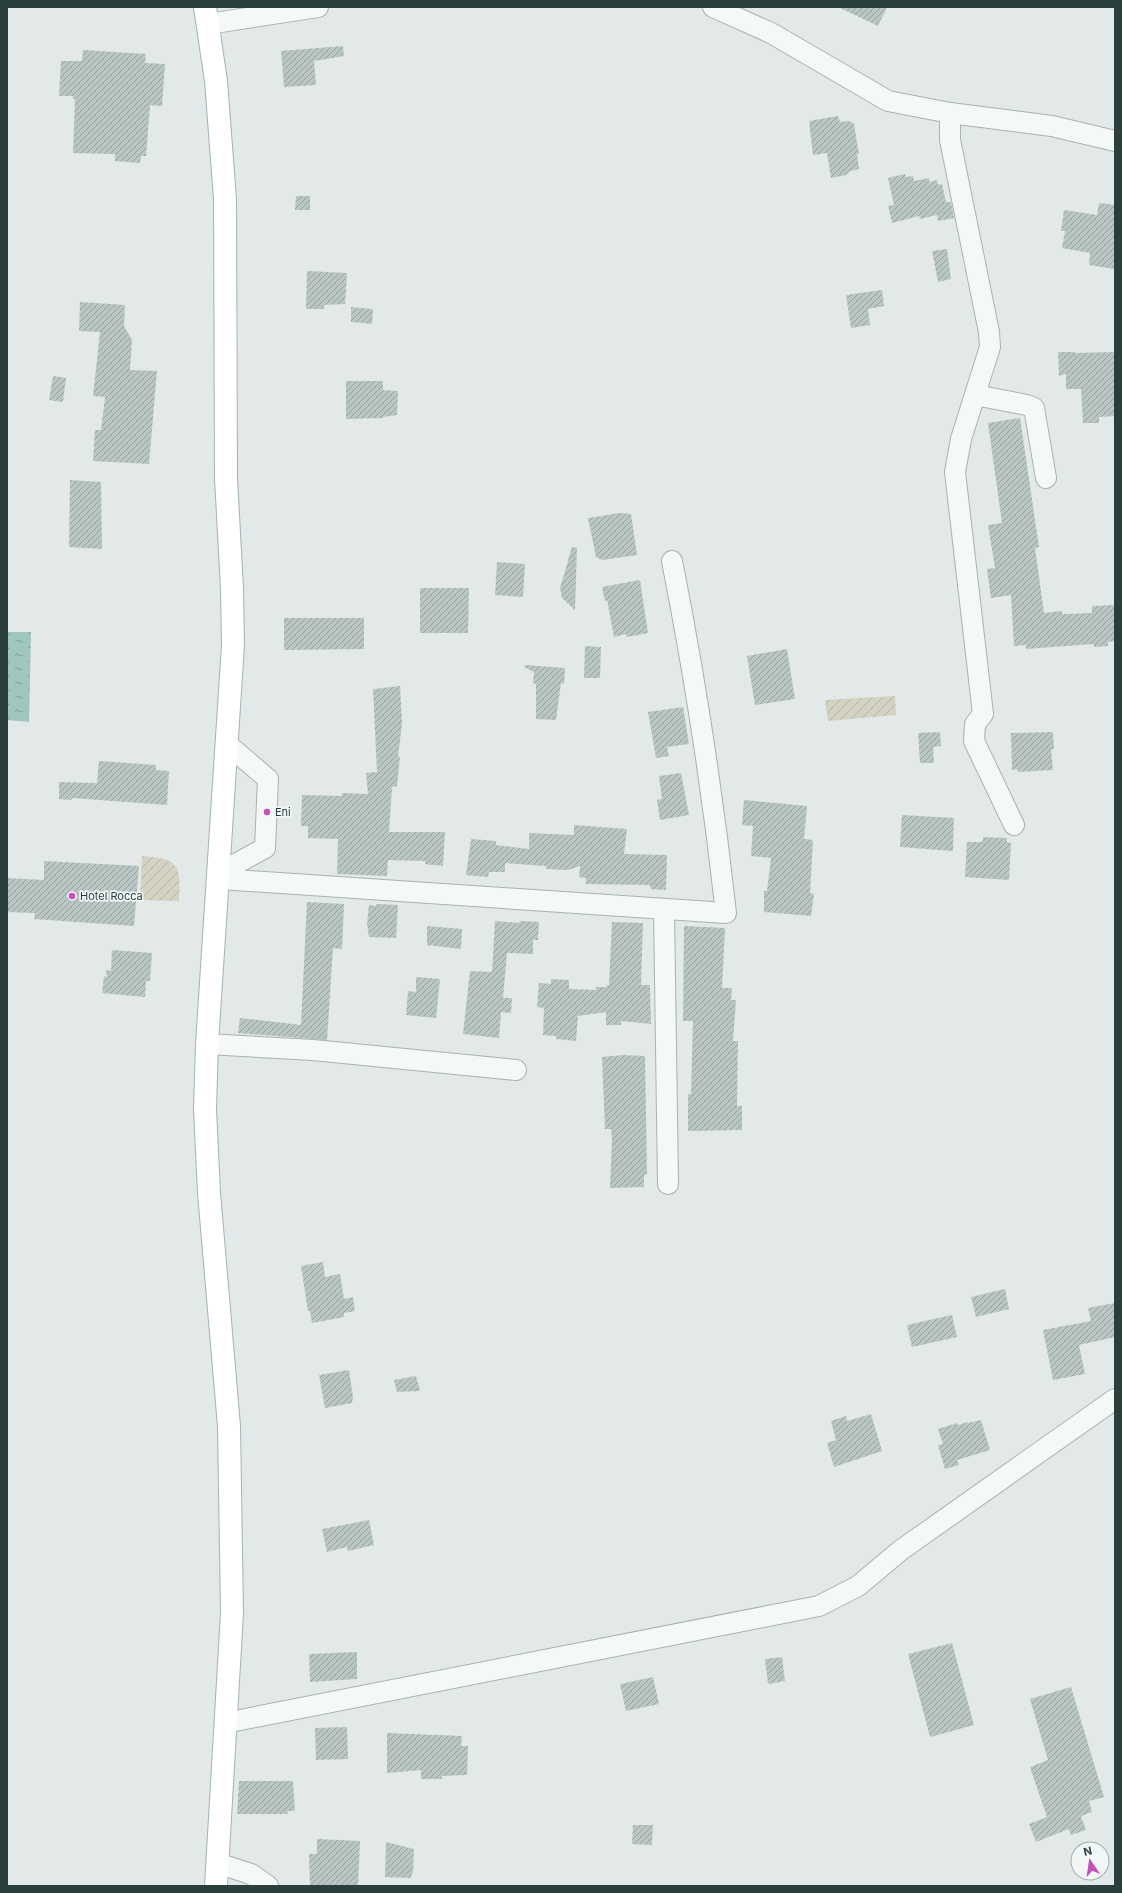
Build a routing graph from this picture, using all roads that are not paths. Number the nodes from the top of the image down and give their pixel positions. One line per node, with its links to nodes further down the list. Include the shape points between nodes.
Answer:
1 (318, 7): 3 (street)
2 (713, 7): 4 (street, via 771,34 888,101)
3 (206, 16): 9 (main road, via 216,81 225,199 226,478 233,645)
4 (950, 113): 5 (street, via 1052,126); 6 (street, via 950,140 989,332 990,347)
5 (1115, 141)
6 (975, 395): 7 (street, via 1034,408); 10 (street, via 960,439 955,472 983,714 975,724 974,741)
7 (1046, 478)
8 (672, 560): 12 (street, via 715,816 726,913)
9 (227, 744): 11 (main road); 11 (street, via 268,779 265,848)
10 (1014, 825)
11 (219, 876): 12 (street); 13 (main road)
12 (664, 909): 15 (street)
13 (207, 1044): 14 (street, via 313,1050); 17 (main road, via 205,1109 209,1193 229,1426 232,1613)
14 (516, 1070)
15 (668, 1184)
16 (1115, 1399): 17 (street, via 901,1550 858,1586 819,1606)
17 (225, 1723): 18 (main road)
18 (217, 1863): 19 (main road); 20 (street, via 251,1874)
19 (216, 1886)
20 (268, 1886)

